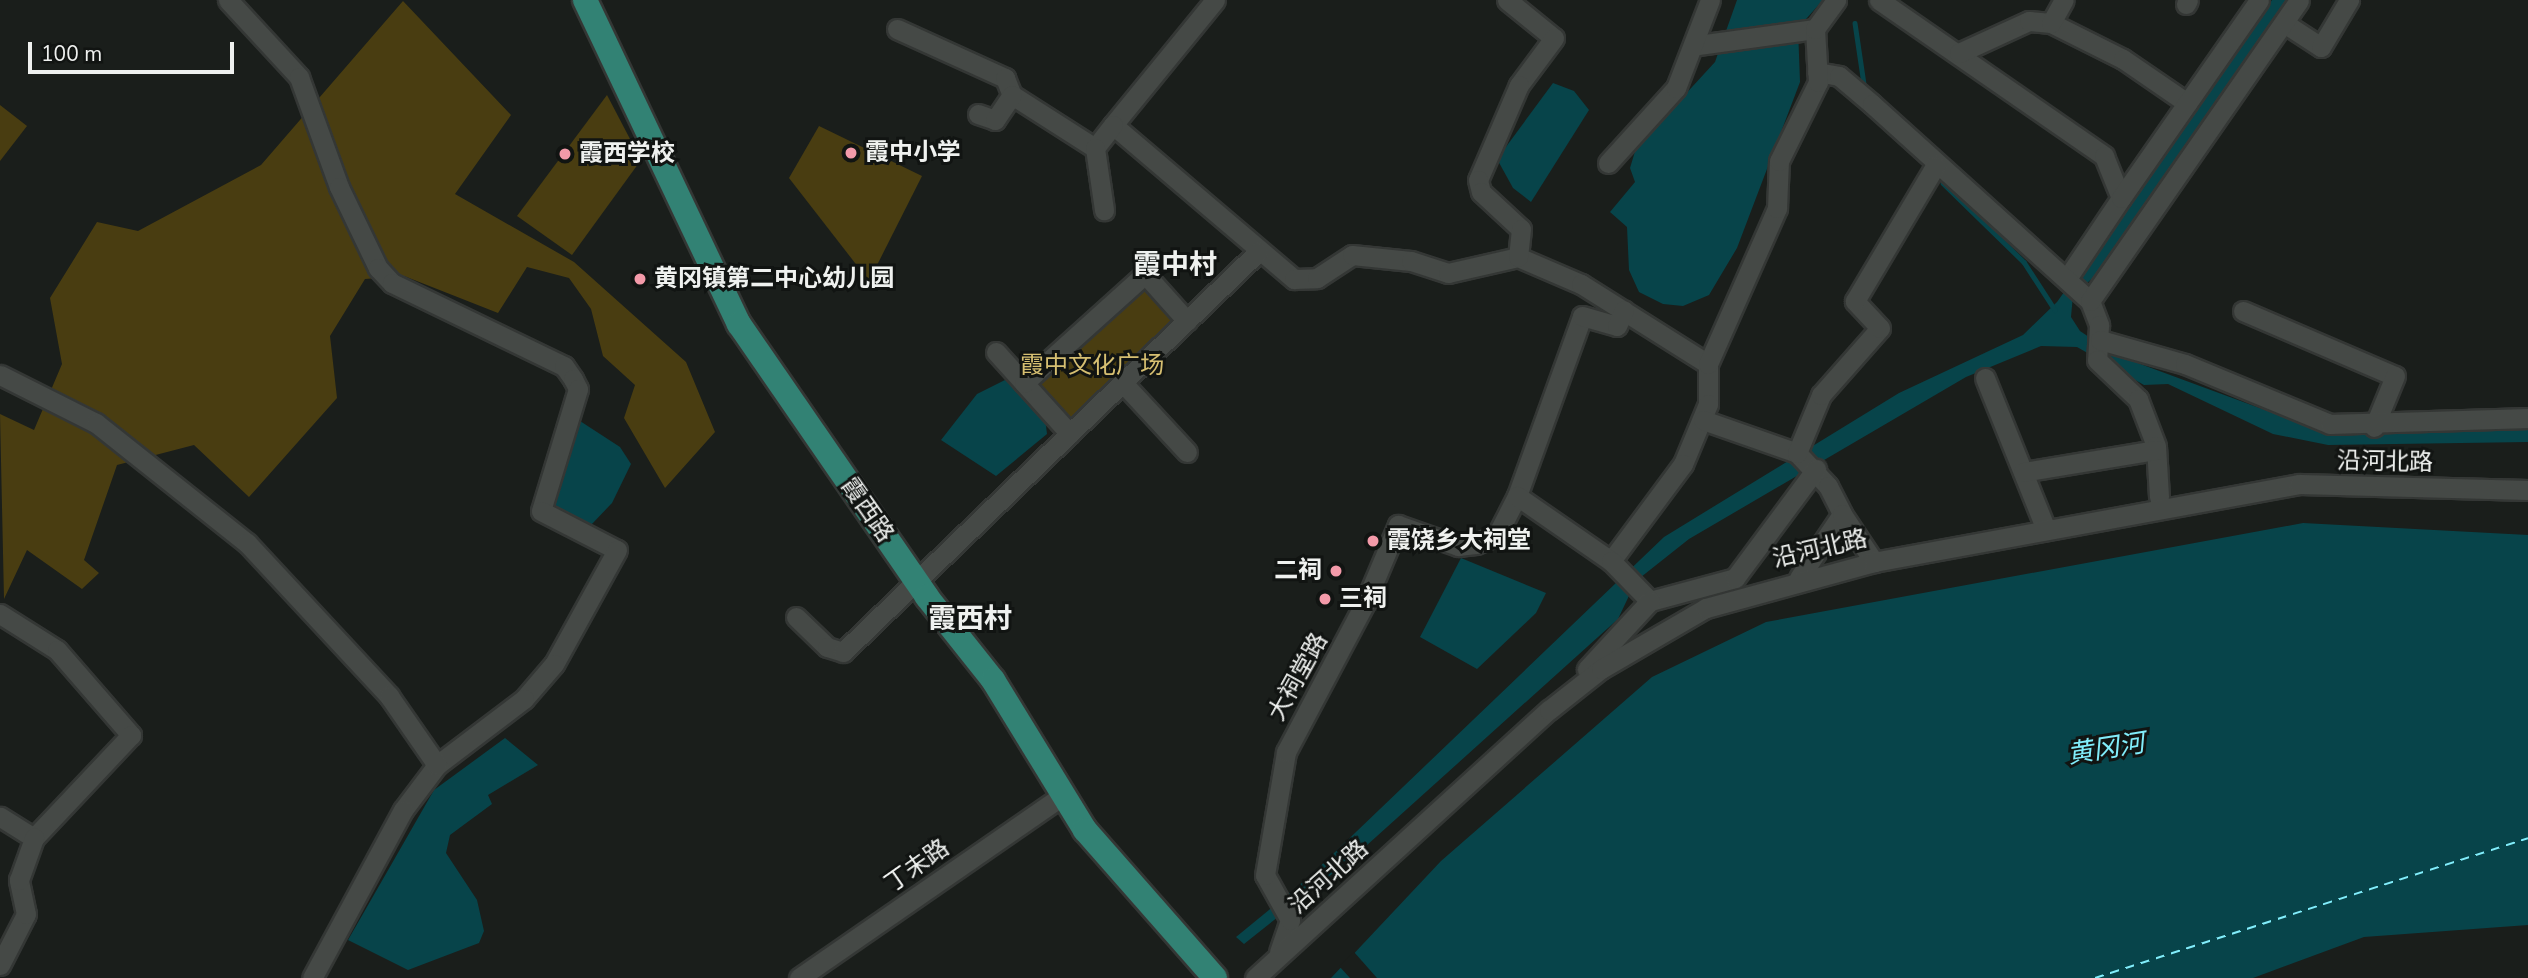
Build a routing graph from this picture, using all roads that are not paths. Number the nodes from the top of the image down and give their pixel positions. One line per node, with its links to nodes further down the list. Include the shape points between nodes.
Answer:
1 (228, 0): 63 (street, via 299,77 339,187 379,268 392,283 564,366 578,389 541,511 617,550 554,664 524,699)
2 (585, 0): 58 (main road, 霞西路, via 739,324)
3 (1215, 0): 22 (street)
4 (1507, 0): 29 (street, via 1554,38 1519,85 1478,180 1481,192 1521,229)
5 (1710, 0): 16 (street)
6 (1836, 0): 15 (street)
7 (1879, 0): 17 (street)
8 (2064, 0): 12 (street)
9 (2259, 0): 20 (street)
10 (2299, 0): 13 (street)
11 (2349, 0): 13 (street, via 2321,47)
12 (2051, 23): 17 (street, via 2029,21 1985,36); 20 (street, via 2123,59)
13 (2284, 23): 31 (street)
14 (897, 29): 19 (street, via 1005,78)
15 (1815, 29): 16 (street); 18 (street)
16 (1698, 45): 24 (street, via 1676,88)
17 (1959, 53): 26 (street, via 2104,156)
18 (1817, 72): 25 (street, via 1839,76); 37 (street, via 1818,82 1779,162 1777,208)
19 (1012, 95): 21 (street, via 995,120); 23 (street)
20 (2188, 103): 26 (street)
21 (978, 114)
22 (1113, 125): 23 (street); 28 (street)
23 (1095, 148): 27 (street)
24 (1608, 163)
25 (1935, 166): 30 (street); 48 (street, via 1855,301 1880,328 1821,395)
26 (2121, 198): 30 (street)
27 (1104, 210)
28 (1258, 252): 29 (street, via 1294,279 1317,278 1352,255 1411,261 1448,273); 34 (street)
29 (1518, 257): 32 (street)
30 (2068, 277): 31 (street)
31 (2090, 301): 35 (street)
32 (1623, 310): 37 (street); 51 (street, via 1617,326 1582,316)
33 (2243, 311): 44 (street, via 2395,376)
34 (1187, 321): 40 (street, via 1145,274); 41 (street)
35 (2101, 340): 44 (street, via 2185,364 2330,424); 46 (street, via 2097,360 2138,399)
36 (996, 352): 40 (street)
37 (1708, 364): 43 (street)
38 (0, 375): 63 (street, via 64,403 247,542 389,696)
39 (1985, 378): 49 (street)
40 (1024, 383): 45 (street)
41 (1123, 383): 45 (street); 47 (street)
42 (2528, 418): 44 (street)
43 (1703, 420): 48 (street); 56 (street)
44 (2374, 426)
45 (1070, 434): 58 (street)
46 (2156, 450): 49 (street); 52 (street)
47 (1187, 452)
48 (1807, 461): 53 (street); 59 (street, via 1735,578)
49 (2023, 472): 54 (street)
50 (2528, 490): 54 (street, 沿河北路, via 2299,484)
51 (1517, 496): 56 (street); 67 (street, 大祠堂路, via 1497,535 1476,544 1458,546 1398,525 1365,603 1286,752 1265,875 1282,906)
52 (2159, 497)
53 (1842, 514): 55 (street); 57 (street)
54 (2046, 530): 55 (street, 沿河北路)
55 (1874, 562): 57 (street, 沿河北路)
56 (1624, 574): 59 (street)
57 (1800, 578): 62 (street, 沿河北路, via 1706,608 1653,636)
58 (916, 582): 61 (street, via 843,652 827,647); 64 (main road, 霞西路, via 993,680)
59 (1650, 601): 62 (street)
60 (0, 614): 66 (street, via 57,650 131,735)
61 (796, 617)
62 (1549, 710): 67 (street, 沿河北路)
63 (437, 765): 69 (street, via 374,857)
64 (1063, 795): 70 (street, 丁未路); 71 (main road, 霞西路, via 1085,830)
65 (0, 817): 66 (street)
66 (34, 838): 68 (street, via 19,880 26,914)
67 (1278, 957): 72 (street, 沿河北路)
68 (0, 965)
69 (312, 978)
70 (799, 978)
71 (1215, 978)
72 (1255, 978)

